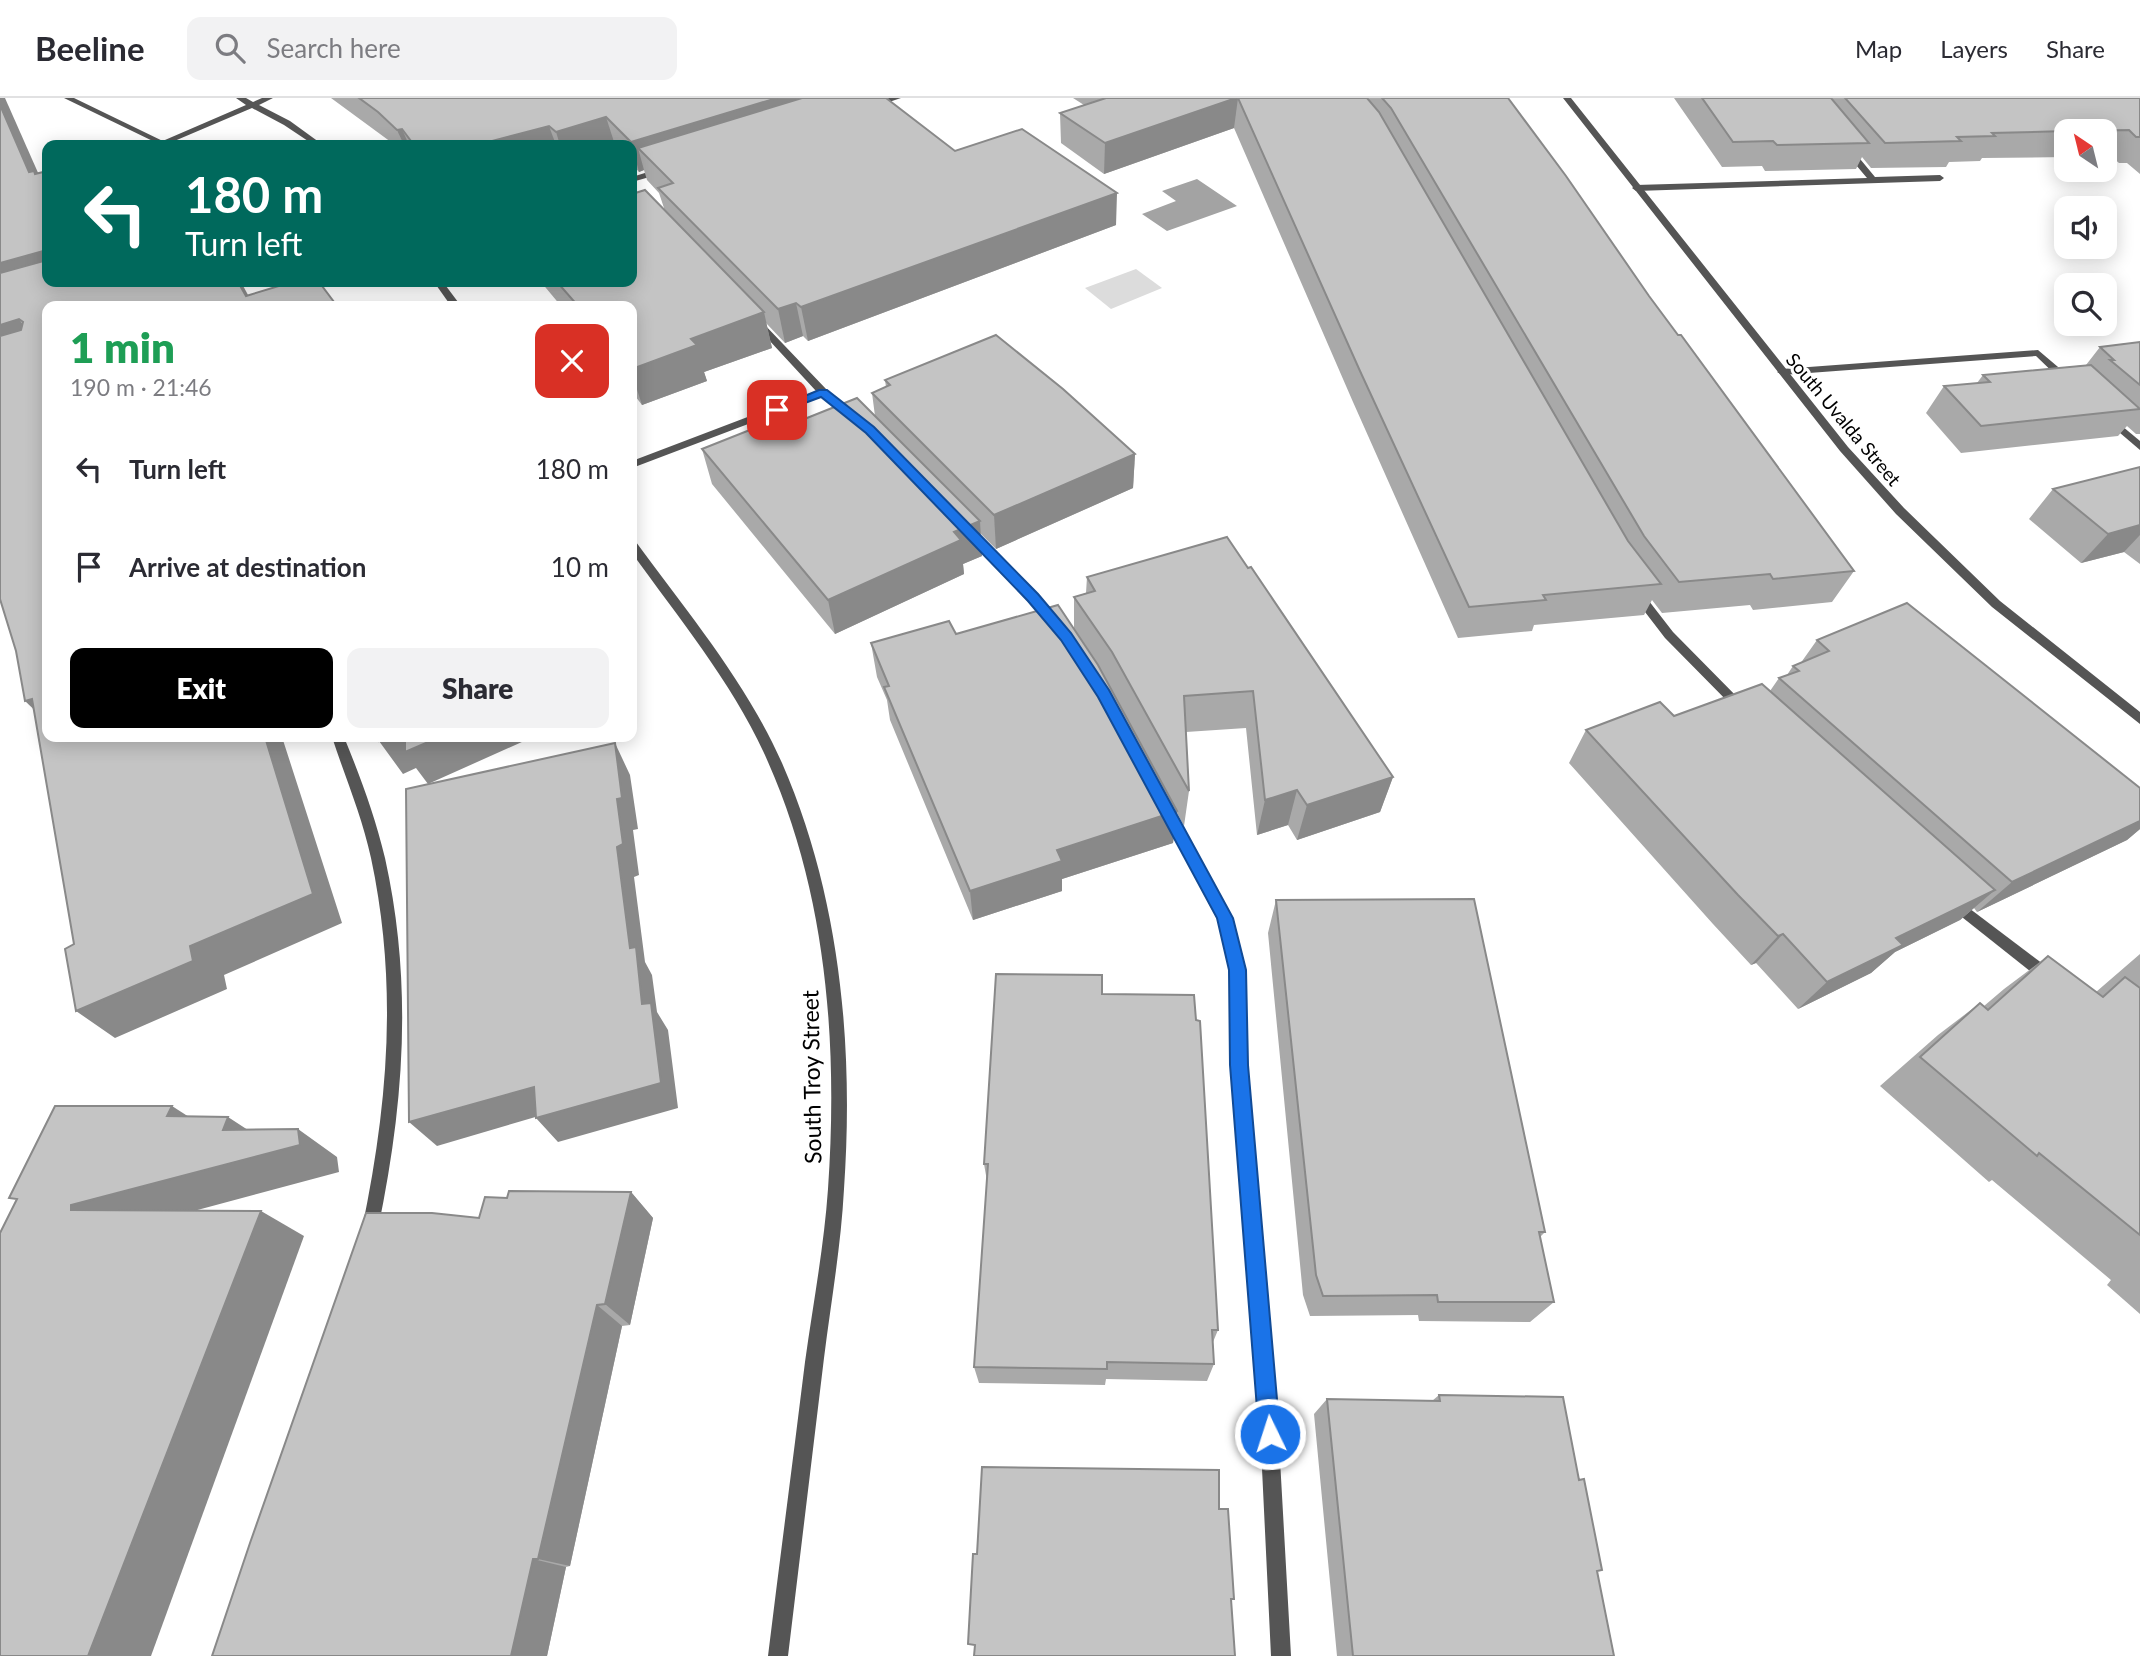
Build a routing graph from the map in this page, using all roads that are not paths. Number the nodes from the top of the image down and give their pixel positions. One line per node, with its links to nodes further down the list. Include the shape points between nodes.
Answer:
1 (68, 98): 9 (street)
2 (240, 98): 6 (street)
3 (269, 98): 6 (street)
4 (897, 98): 7 (street)
5 (1567, 98): 16 (street, South Uvalda Street)
6 (253, 104): 10 (street); 11 (street)
7 (858, 110)
8 (1839, 139): 15 (street)
9 (156, 140)
10 (173, 140)
11 (311, 140)
12 (672, 168): 13 (street)
13 (637, 178)
14 (1940, 178): 15 (street)
15 (1873, 180): 16 (street)
16 (1636, 188): 18 (street, South Uvalda Street)
17 (745, 310): 20 (street)
18 (1782, 372): 19 (street, via 2038,353); 30 (street, South Uvalda Street, via 1844,449 1946,558 2053,652)
19 (2079, 391)
20 (823, 392): 22 (street); 24 (street)
21 (2099, 410): 23 (street)
22 (862, 423)
23 (2140, 447)
24 (637, 463)
25 (957, 520): 28 (street)
26 (637, 552): 36 (street, South Troy Street, via 734,686 775,760 807,858 828,945 838,1097 836,1190)
27 (1628, 581): 29 (street, via 1669,635)
28 (1066, 636)
29 (1751, 717)
30 (2140, 719)
31 (340, 742): 35 (street, via 369,820 391,921 397,990 393,1107)
32 (1162, 802): 37 (street, via 1224,918 1238,970 1239,1065 1268,1406)
33 (1941, 891): 34 (street)
34 (2066, 990)
35 (365, 1249)
36 (778, 1656)
37 (1281, 1656)

